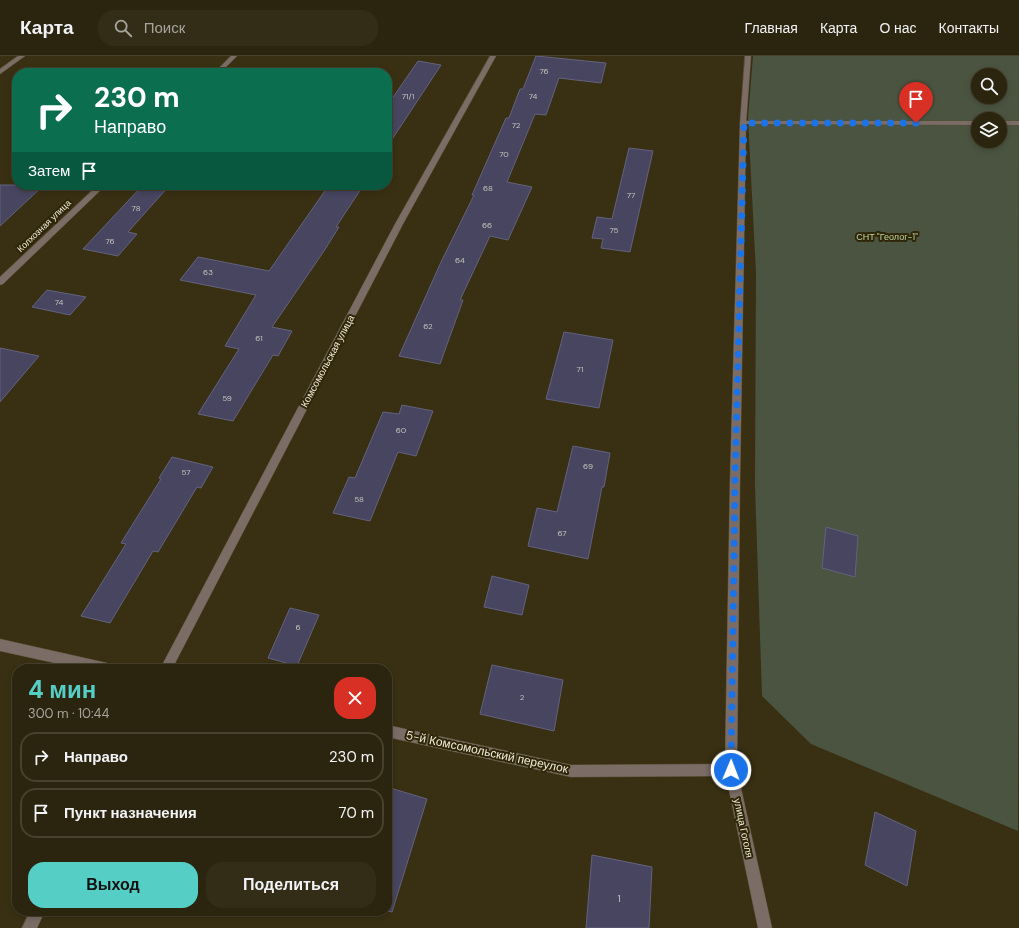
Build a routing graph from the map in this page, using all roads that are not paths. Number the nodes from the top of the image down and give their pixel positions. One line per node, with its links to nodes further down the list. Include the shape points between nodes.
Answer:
1 (22, 56): 6 (street)
2 (234, 56): 5 (street)
3 (493, 56): 15 (street, Комсомольская улица, via 399,224)
4 (748, 56): 7 (street, улица Гоголя)
5 (222, 68)
6 (0, 72)
7 (744, 123): 8 (street); 17 (street, улица Гоголя)
8 (971, 123)
9 (1007, 123): 10 (street)
10 (1019, 123)
11 (97, 190): 12 (street, Колхозная улица)
12 (0, 282)
13 (0, 645): 14 (street)
14 (85, 664)
15 (169, 664)
16 (392, 732): 17 (street, 5-й Комсомольский переулок, via 571,771)
17 (731, 770): 20 (street, улица Гоголя)
18 (35, 916): 19 (street)
19 (29, 928)
20 (765, 928)

